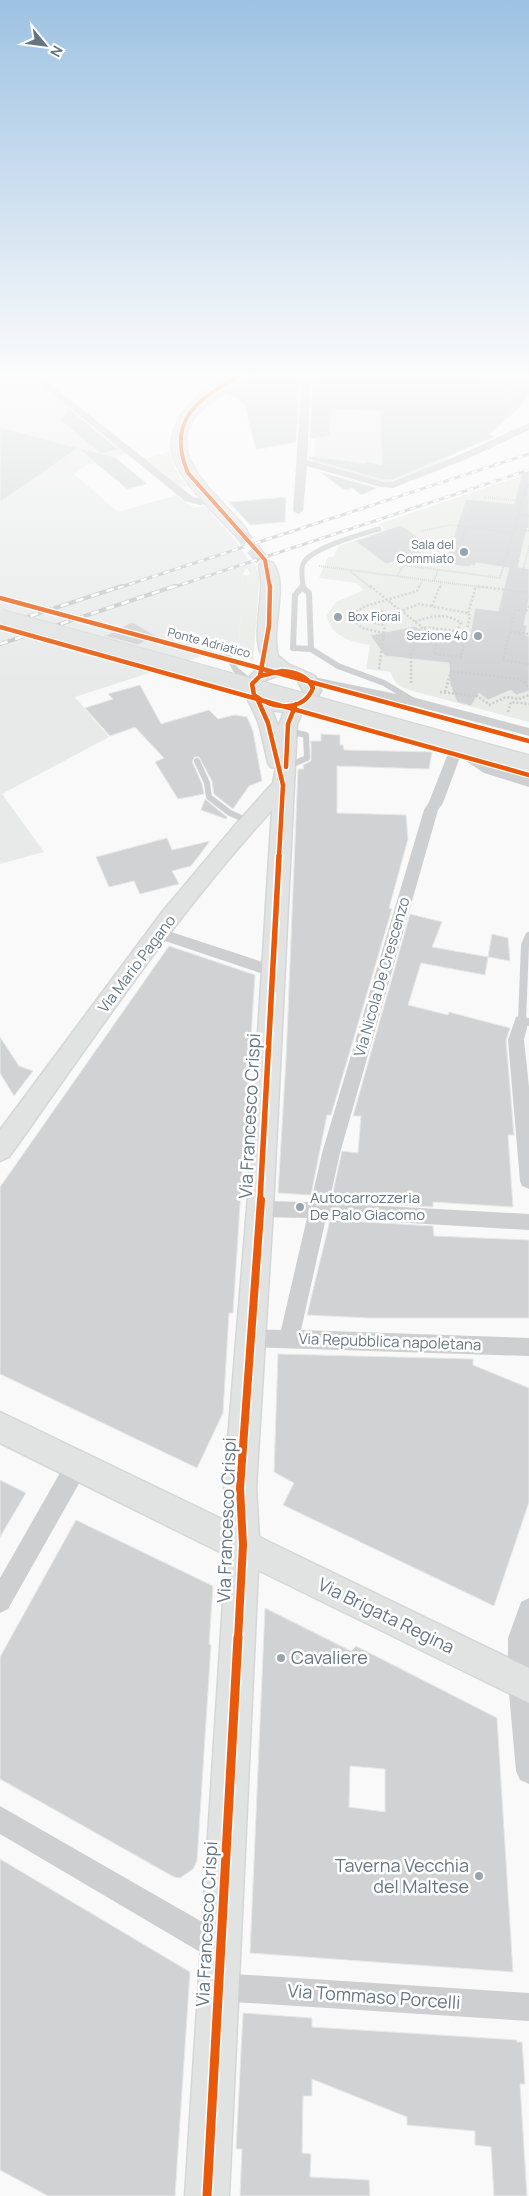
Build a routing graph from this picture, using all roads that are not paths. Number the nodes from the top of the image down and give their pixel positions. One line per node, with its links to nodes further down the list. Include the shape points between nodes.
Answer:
1 (163, 478): 6 (street, via 189,499)
2 (193, 478): 6 (main road)
3 (301, 478): 7 (street)
4 (361, 478): 5 (street, via 384,485)
5 (410, 478)
6 (211, 500): 9 (main road)
7 (298, 512)
8 (379, 529): 11 (lane, via 333,544 306,559)
9 (239, 531)
10 (268, 566): 14 (main road, via 271,586)
11 (303, 588): 15 (lane, via 309,593); 15 (lane, via 295,595 293,648)
12 (0, 605): 25 (main road, Ponte Adriatico)
13 (0, 619): 27 (main road, bridge)
14 (266, 646): 17 (main road, via 273,662); 19 (main road)
15 (311, 649): 18 (lane, via 338,666)
16 (225, 650): 19 (lane, via 236,670)
17 (301, 676): 19 (main road, via 278,671); 20 (street); 22 (main road, via 313,687 312,693)
18 (369, 678): 20 (lane, via 367,686); 21 (lane)
19 (256, 686): 22 (main road, via 275,706); 29 (main road, Via Francesco Crispi)
20 (360, 692): 21 (street)
21 (416, 702): 23 (street)
22 (296, 704): 24 (street); 29 (main road, Via Francesco Crispi, via 288,724)
23 (529, 732)
24 (457, 748): 30 (street, via 489,770); 40 (street, Via Nicola De Crescenzo, via 431,810 331,1153)
25 (529, 749)
26 (197, 761): 32 (lane, via 207,783 209,797 230,813)
27 (529, 765)
28 (529, 775): 30 (street)
29 (284, 776): 32 (main road, Via Mario Pagano); 35 (main road, Via Francesco Crispi)
30 (507, 777): 31 (street)
31 (529, 783)
32 (248, 821): 33 (main road, Via Mario Pagano)
33 (159, 933): 35 (street); 37 (main road, Via Mario Pagano)
34 (529, 936): 36 (lane, via 525,945)
35 (272, 971): 39 (main road, Via Francesco Crispi)
36 (526, 1021): 38 (street, via 516,1040)
37 (0, 1150)
38 (529, 1181)
39 (260, 1209): 40 (street); 42 (main road, Via Francesco Crispi)
40 (318, 1210): 41 (street); 43 (street, Via Nicola De Crescenzo)
41 (529, 1222)
42 (250, 1338): 43 (street, Via Repubblica napoletana); 47 (main road, Via Francesco Crispi, via 240,1488)
43 (289, 1338): 44 (street, Via Repubblica napoletana)
44 (529, 1347)
45 (0, 1427): 46 (main road, Via Brigata Regina)
46 (77, 1465): 47 (main road, Via Brigata Regina); 48 (street)
47 (243, 1545): 50 (main road, Via Brigata Regina); 53 (main road, Via Francesco Crispi)
48 (0, 1600)
49 (529, 1610): 50 (street, via 520,1638)
50 (524, 1684): 51 (street)
51 (529, 1770)
52 (0, 1819): 53 (street)
53 (222, 1949): 54 (main road, Via Francesco Crispi)
54 (219, 1987): 55 (street, Via Tommaso Porcelli); 56 (main road, Via Francesco Crispi)
55 (529, 2008)
56 (207, 2196)

